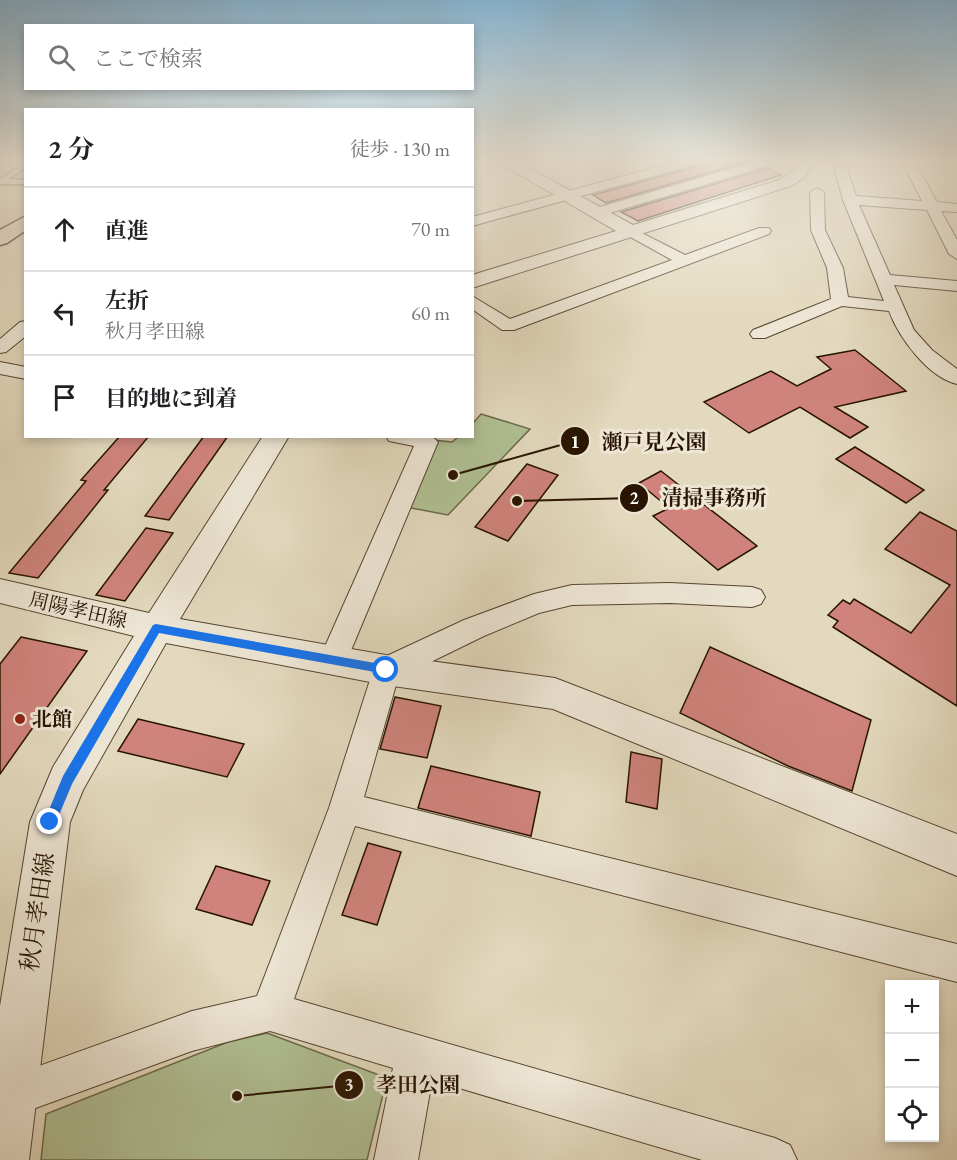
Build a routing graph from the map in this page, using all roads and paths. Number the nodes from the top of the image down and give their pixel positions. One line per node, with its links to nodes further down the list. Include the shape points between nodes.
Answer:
1 (19, 213): 10 (highway)
2 (507, 213): 8 (street)
3 (600, 213): 11 (street)
4 (688, 213): 11 (street)
5 (818, 213): 19 (street, via 818,230 835,268)
6 (855, 213): 16 (street)
7 (934, 213): 14 (street)
8 (479, 221)
9 (24, 223): 13 (highway)
10 (0, 226)
11 (630, 231): 15 (street); 17 (street)
12 (764, 231): 15 (street)
13 (0, 239)
14 (957, 254)
15 (685, 261): 20 (street, via 508,326)
16 (883, 279): 18 (street); 21 (street)
17 (474, 281)
18 (957, 286)
19 (840, 301): 21 (street); 23 (street)
20 (474, 302)
21 (895, 307): 27 (street, via 914,342)
22 (24, 328): 24 (street)
23 (759, 334)
24 (0, 348)
25 (0, 368): 26 (street)
26 (24, 373)
27 (957, 378)
28 (275, 438): 32 (street, 秋月孝田線)
29 (407, 438): 33 (street, via 428,442)
30 (0, 591): 32 (street, 周陽孝田線)
31 (752, 597): 34 (street, via 670,593 572,595 534,603)
32 (156, 628): 33 (street, 周陽孝田線); 40 (street, 秋月孝田線, via 67,780 50,822)
33 (333, 660): 34 (street, 周陽孝田線)
34 (386, 670): 35 (street); 36 (street, 周陽孝田線, via 555,694)
35 (345, 808): 37 (street); 38 (street)
36 (956, 862)
37 (957, 963)
38 (270, 1012): 39 (street); 40 (street, via 192,1031)
39 (416, 1055): 42 (street); 43 (street)
40 (11, 1096): 41 (street, 秋月孝田線)
41 (2, 1160)
42 (396, 1160)
43 (775, 1160)

